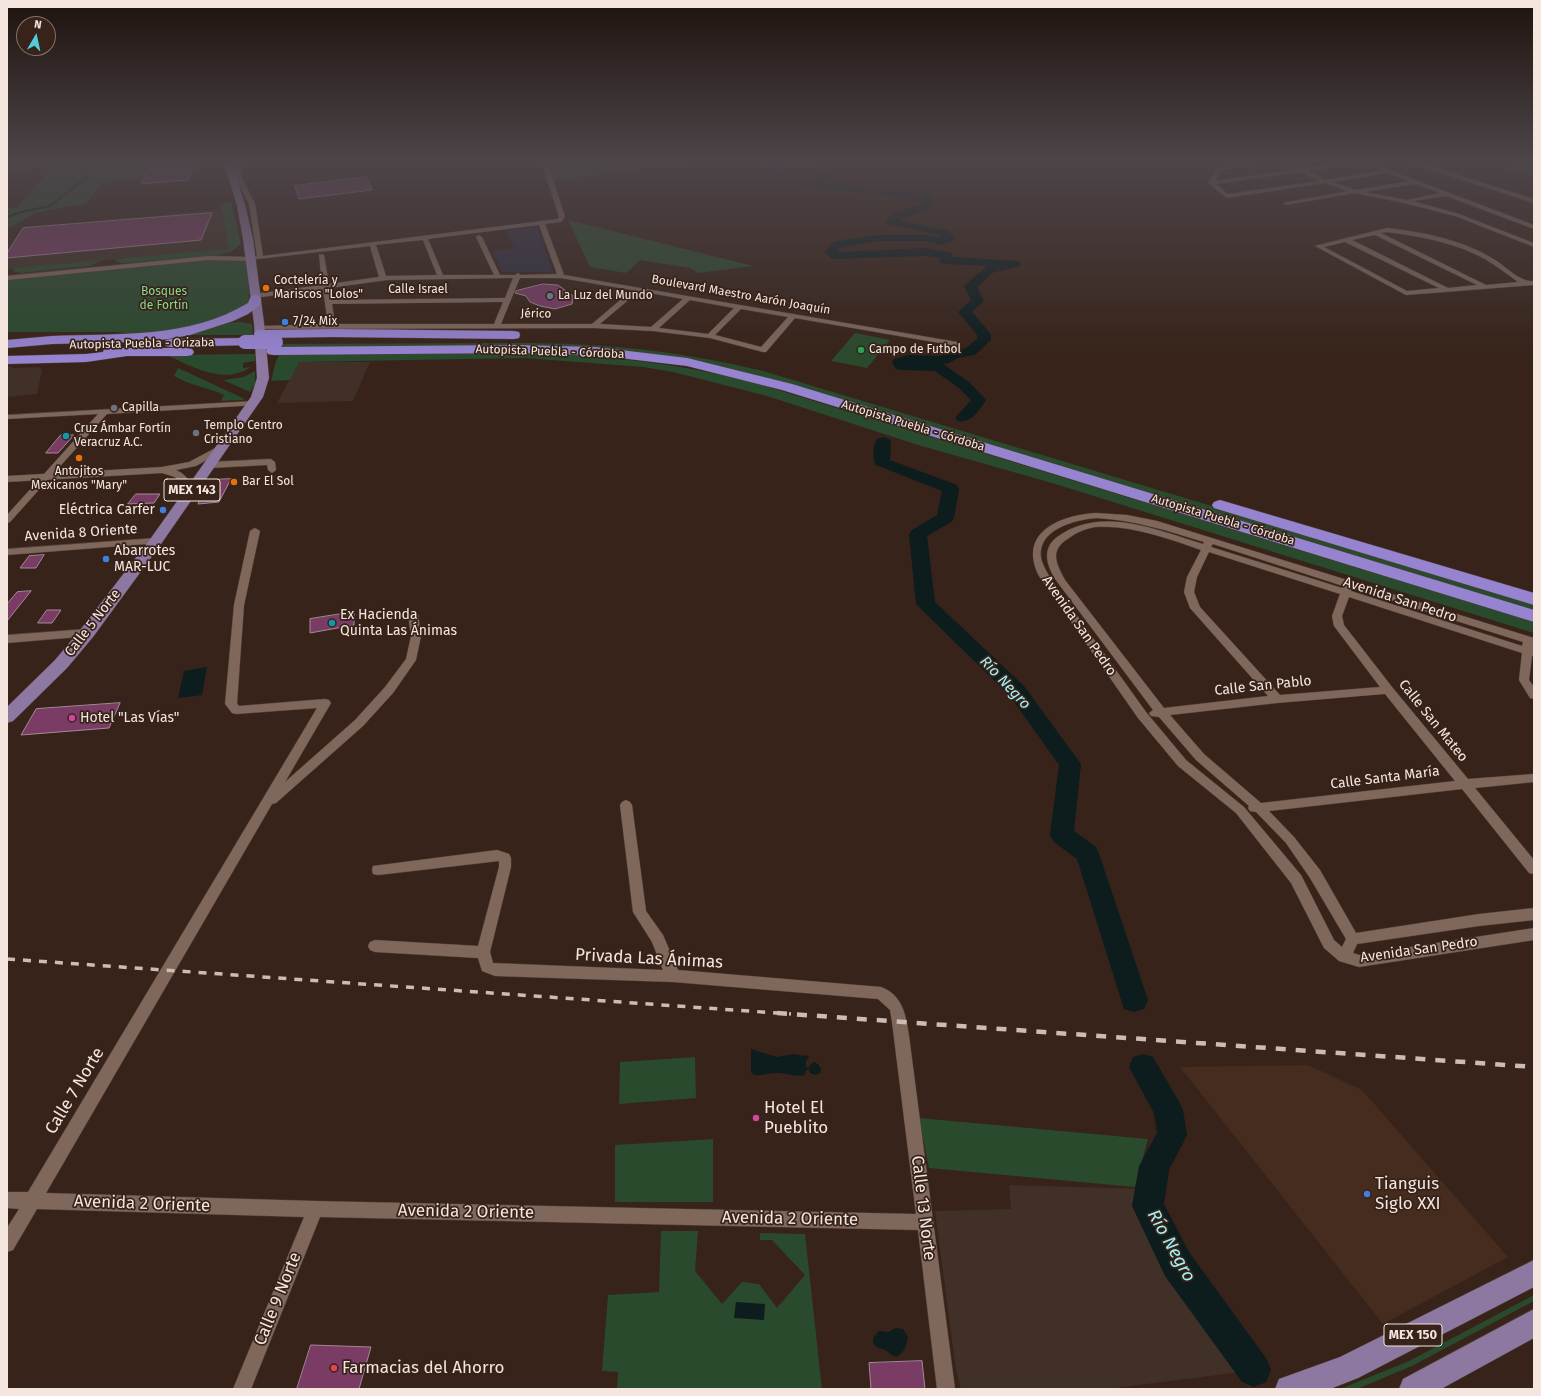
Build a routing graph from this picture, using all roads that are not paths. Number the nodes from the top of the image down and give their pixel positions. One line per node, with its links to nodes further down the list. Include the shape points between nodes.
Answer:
1 (246, 228): 8 (main road, MEX 143)
2 (253, 228): 16 (street)
3 (505, 228): 11 (street)
4 (544, 228): 20 (street)
5 (1491, 228): 12 (street)
6 (1376, 233): 10 (street); 24 (street, via 1398,231 1436,239 1483,256); 26 (street)
7 (478, 237): 18 (street)
8 (248, 239): 15 (street, via 240,250); 16 (main road, MEX 143)
9 (426, 240): 17 (street)
10 (1347, 240): 28 (street); 28 (street, via 1318,246 1406,293)
11 (372, 243): 16 (street); 21 (street)
12 (1532, 244): 13 (street)
13 (1534, 250)
14 (322, 255): 25 (street)
15 (209, 258): 16 (street); 22 (street)
16 (255, 258): 29 (main road, MEX 143)
17 (441, 276): 18 (street, Boulevard Maestro Aarón Joaquín); 21 (street, Boulevard Maestro Aarón Joaquín)
18 (498, 276): 19 (street, Boulevard Maestro Aarón Joaquín)
19 (519, 276): 20 (street, Boulevard Maestro Aarón Joaquín); 31 (street)
20 (561, 276): 27 (street, Boulevard Maestro Aarón Joaquín)
21 (383, 277): 25 (street, Boulevard Maestro Aarón Joaquín)
22 (7, 278)
23 (1534, 283): 24 (street)
24 (1526, 284): 26 (street)
25 (326, 285): 29 (street, Boulevard Maestro Aarón Joaquín); 32 (street)
26 (1486, 287): 28 (street)
27 (638, 289): 30 (street, Boulevard Maestro Aarón Joaquín); 38 (street)
28 (1448, 290)
29 (255, 296): 35 (highway, via 254,305); 39 (main road, MEX 143)
30 (690, 297): 33 (street, Boulevard Maestro Aarón Joaquín); 40 (street)
31 (508, 300): 32 (street, Calle Israel); 36 (street)
32 (328, 302): 37 (street)
33 (740, 306): 34 (street, Boulevard Maestro Aarón Joaquín); 41 (street)
34 (794, 315): 41 (street, Jérico, via 763,350); 43 (street, Boulevard Maestro Aarón Joaquín)
35 (215, 323): 39 (highway, via 235,320); 44 (highway, via 156,337 52,340)
36 (497, 325): 37 (street, Jérico); 38 (street, Jérico)
37 (332, 326): 39 (street, Jérico)
38 (594, 326): 40 (street, Jérico)
39 (260, 328): 42 (highway, via 340,333 511,335); 50 (main road, Calle 5 Norte / MEX 143, via 263,378)
40 (653, 329): 41 (street, Jérico)
41 (710, 336)
42 (592, 341): 45 (highway, Autopista Puebla - Córdoba, via 479,340); 66 (highway, Autopista Puebla - Córdoba, via 696,353 771,370)
43 (957, 344)
44 (7, 345): 46 (highway, Autopista Puebla - Orizaba)
45 (275, 346): 46 (highway, Autopista Puebla - Orizaba); 68 (highway, Autopista Puebla - Córdoba, via 569,350 640,356 712,367 787,387)
46 (245, 347): 48 (highway, Autopista Puebla - Orizaba)
47 (7, 352): 48 (highway, Autopista Puebla - Orizaba)
48 (130, 352): 49 (highway, via 86,358)
49 (7, 360)
50 (254, 403): 51 (street); 53 (main road, Calle 5 Norte / MEX 143)
51 (104, 412): 52 (street); 57 (street)
52 (7, 417)
53 (223, 447): 54 (main road, Calle 5 Norte / MEX 143); 55 (street, via 192,464)
54 (210, 465): 56 (street, via 271,462); 59 (main road, Calle 5 Norte / MEX 143)
55 (162, 470): 57 (street); 59 (street, via 181,476)
56 (272, 470)
57 (47, 477): 58 (street); 60 (street)
58 (7, 479)
59 (191, 492): 62 (main road, Calle 5 Norte / MEX 143)
60 (7, 520)
61 (255, 531): 81 (street, via 239,605 231,704 236,710 326,703)
62 (156, 541): 64 (street, Avenida 8 Oriente); 69 (main road, Calle 5 Norte / MEX 143)
63 (1208, 544): 65 (street, Avenida San Pedro); 74 (street, via 1192,577 1189,592 1195,608); 75 (street, Avenida San Pedro, via 1129,526 1104,524 1077,529 1057,541 1052,549 1053,567 1061,582); 76 (street, Avenida San Pedro, via 1142,520 1103,515 1064,521 1047,532 1038,543 1037,566 1046,582)
64 (7, 552)
65 (1347, 588): 71 (street, Avenida San Pedro); 72 (street, Calle San Mateo, via 1337,616 1339,626)
66 (1534, 599)
67 (413, 614): 81 (street, via 416,636 411,660 389,690 359,723)
68 (1534, 616)
69 (87, 633): 70 (street); 77 (main road, Calle 5 Norte / MEX 143, via 61,664)
70 (7, 639)
71 (1531, 646): 73 (street, via 1524,680)
72 (1388, 690): 74 (street, Calle San Pablo); 79 (street, Calle San Mateo)
73 (1534, 695)
74 (1277, 699): 75 (street, Calle San Pablo)
75 (1161, 712): 76 (street, Calle San Pablo); 82 (street, Avenida San Pedro, via 1200,757)
76 (1142, 715): 83 (street, Avenida San Pedro, via 1182,763)
77 (7, 718)
78 (1534, 778): 79 (street, Calle Santa María)
79 (1465, 784): 82 (street, Calle Santa María); 84 (street, Calle San Mateo)
80 (626, 805): 92 (street, via 640,912 658,939)
81 (264, 807): 95 (street, Calle 7 Norte)
82 (1259, 808): 83 (street, Calle Santa María); 88 (street, Avenida San Pedro, via 1290,840 1315,874)
83 (1240, 810): 91 (street, Avenida San Pedro, via 1296,879 1329,944)
84 (1534, 869)
85 (378, 870): 90 (street, via 497,855 504,858 505,867)
86 (1534, 914): 88 (street, Avenida San Pedro)
87 (1534, 934): 91 (street, Avenida San Pedro, via 1360,960)
88 (1352, 939): 91 (street)
89 (375, 946): 90 (street)
90 (483, 952): 92 (street, Privada Las Ánimas, via 487,967 495,970)
91 (1344, 957)
92 (673, 976): 93 (street, Privada Las Ánimas, via 881,993 891,999 896,1006)
93 (900, 1026): 97 (street, Calle 13 Norte)
94 (7, 1200): 95 (street, Avenida 2 Oriente)
95 (32, 1201): 96 (street, Avenida 2 Oriente); 98 (street, Calle 7 Norte)
96 (315, 1210): 97 (street, Avenida 2 Oriente); 101 (street, Calle 9 Norte)
97 (924, 1222): 102 (street, Calle 13 Norte)
98 (7, 1244)
99 (1534, 1274): 103 (main road, MEX 150, via 1348,1368)
100 (1534, 1323): 104 (main road)
101 (242, 1389)
102 (946, 1389)
103 (1289, 1389)
104 (1413, 1389)

